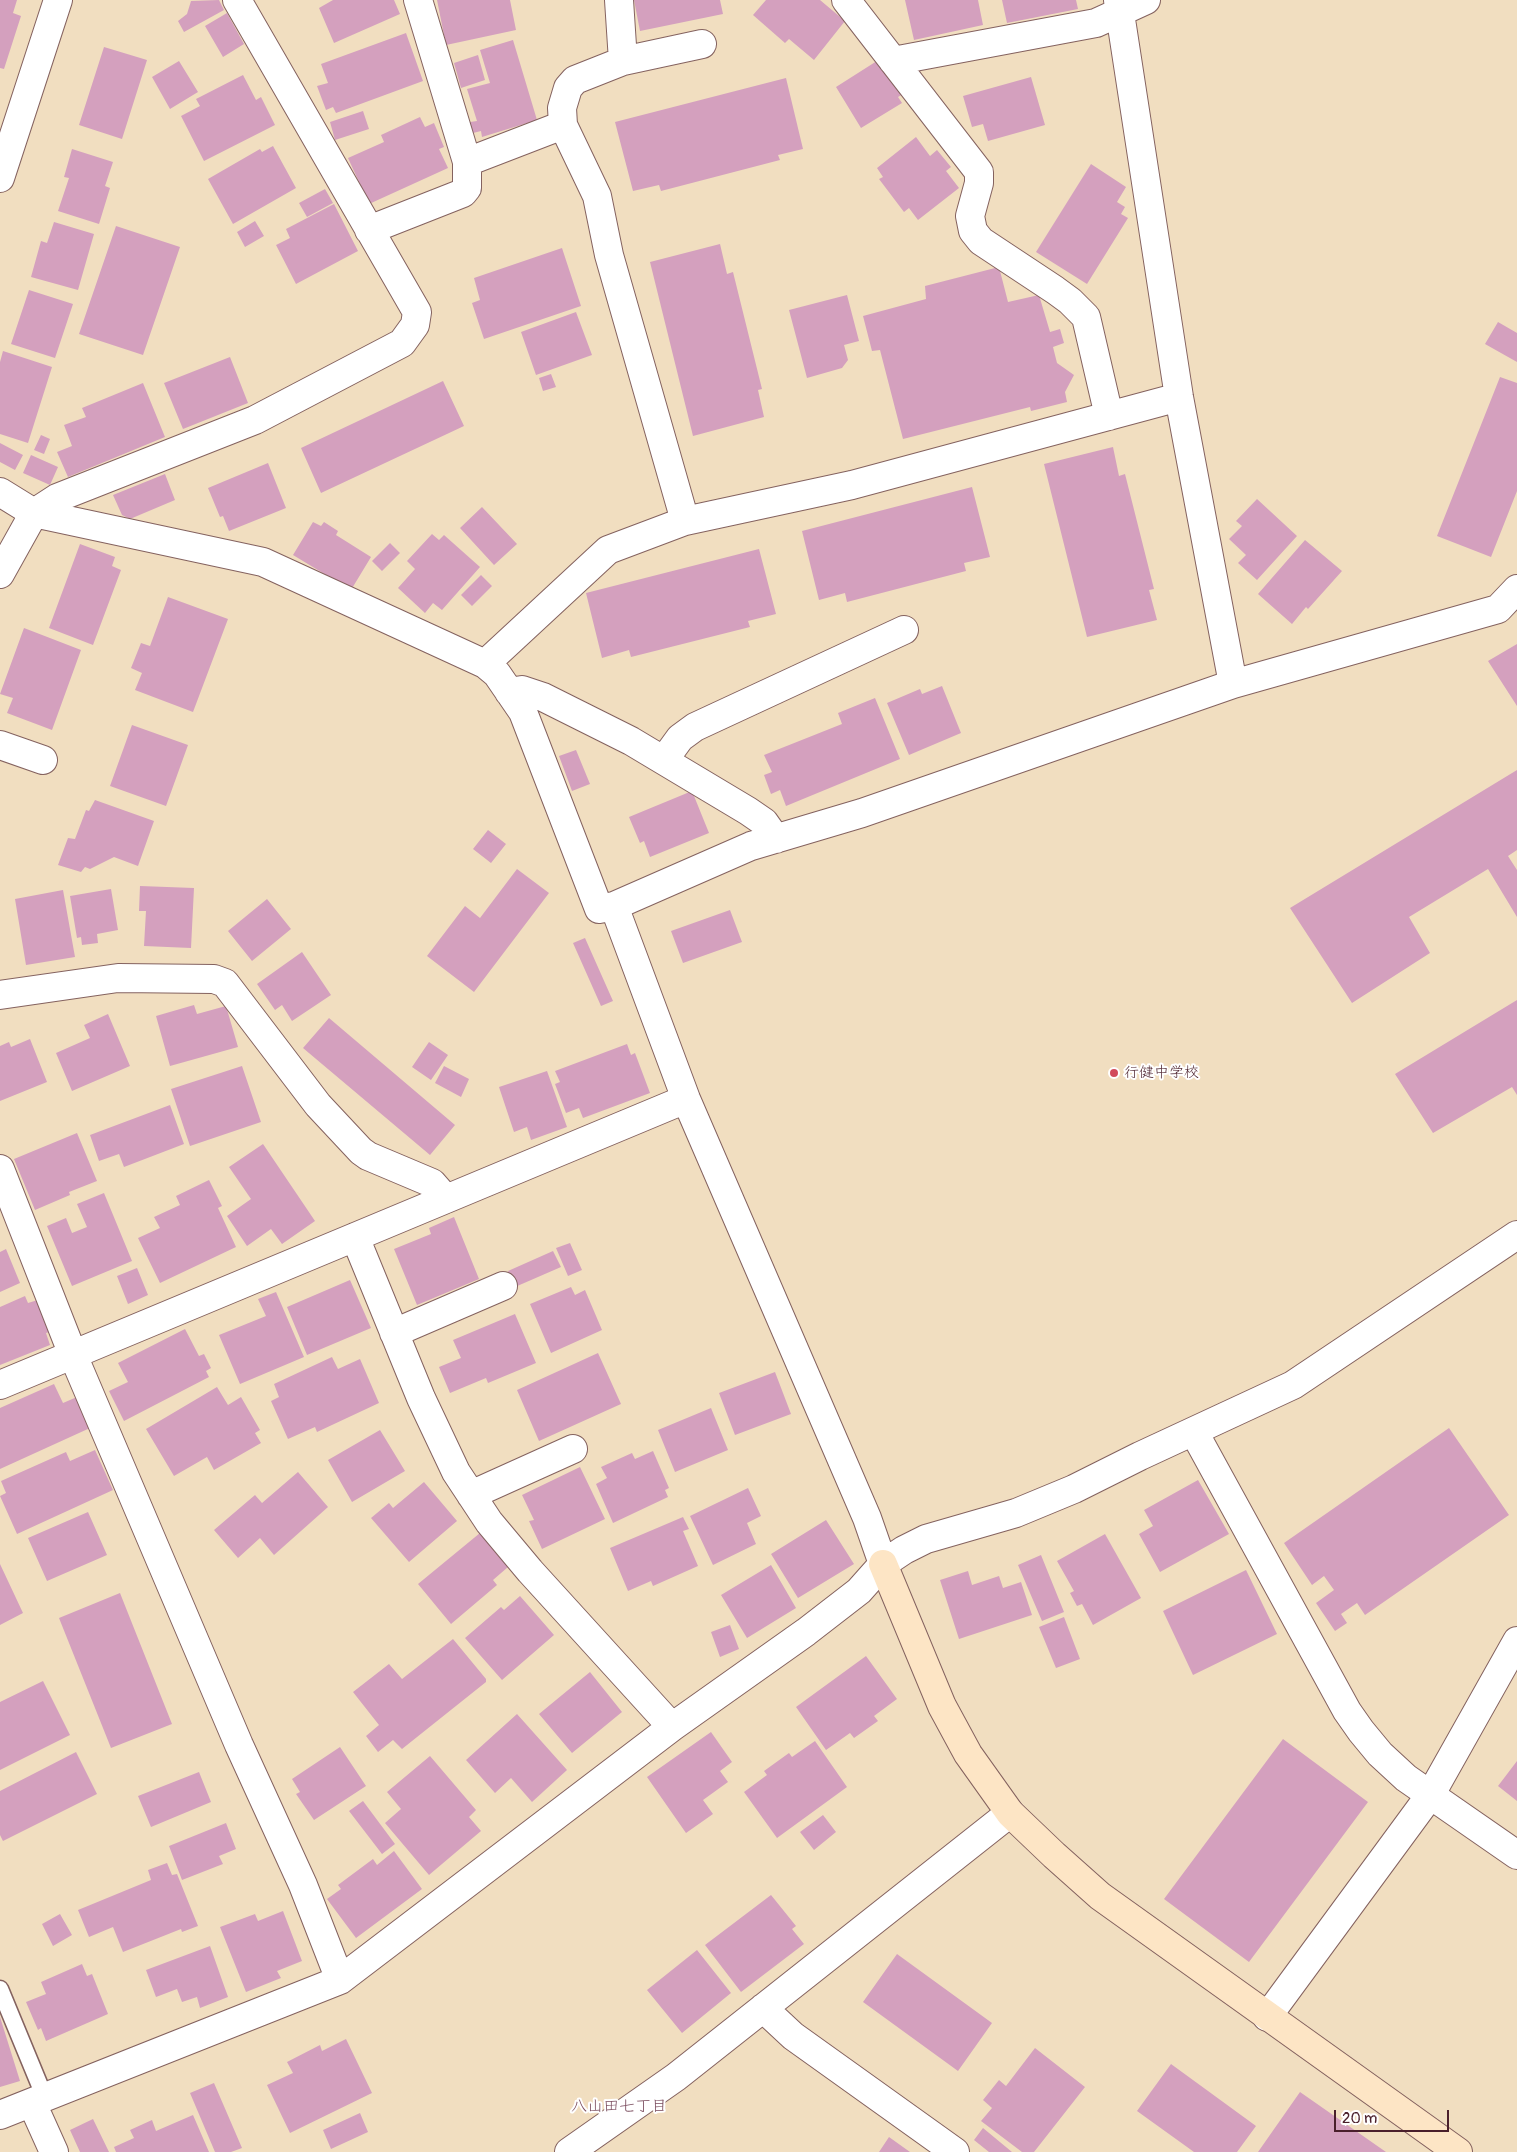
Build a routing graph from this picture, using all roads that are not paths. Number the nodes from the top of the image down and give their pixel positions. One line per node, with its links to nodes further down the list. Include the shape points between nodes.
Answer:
1 (58, 0): 13 (street)
2 (237, 0): 14 (street)
3 (418, 0): 12 (street)
4 (619, 0): 9 (street)
5 (846, 0): 10 (street)
6 (1146, 0): 7 (street)
7 (1119, 6): 10 (street, via 1096,23); 15 (street)
8 (702, 44): 9 (street)
9 (623, 60): 11 (street, via 575,80 568,88 562,108)
10 (893, 61): 16 (street, via 979,172 970,216 981,241 1070,301 1086,317)
11 (563, 125): 12 (street); 19 (street, via 596,196 609,255)
12 (467, 162): 14 (street, via 468,188 462,193)
13 (0, 178)
14 (369, 230): 18 (street, via 417,312 415,325 402,343 255,420 57,498)
15 (1179, 397): 16 (street); 24 (street)
16 (1109, 416): 19 (street, via 852,485)
17 (0, 492): 18 (street)
18 (34, 512): 20 (street); 23 (street, via 263,562)
19 (685, 520): 23 (street, via 608,550)
20 (0, 574)
21 (1517, 589): 24 (street, via 1498,609)
22 (904, 630): 28 (street, via 695,727 680,738)
23 (485, 664): 25 (street, via 497,674)
24 (1233, 684): 29 (street, via 862,813)
25 (509, 692): 28 (street, via 522,690 543,697); 30 (street, via 523,712 599,909)
26 (0, 745): 27 (street)
27 (43, 760)
28 (664, 760): 29 (street, via 764,822)
29 (776, 839): 30 (street, via 751,846)
30 (614, 906): 32 (street)
31 (0, 995): 34 (street, via 118,978 214,979 225,983 318,1105 362,1151 432,1183)
32 (686, 1098): 34 (street); 44 (street, via 867,1518)
33 (0, 1169): 39 (street)
34 (446, 1199): 35 (street)
35 (355, 1237): 38 (street); 39 (street)
36 (1513, 1245): 41 (street, via 1293,1385)
37 (503, 1286): 38 (street)
38 (394, 1333): 43 (street, via 440,1443)
39 (72, 1355): 40 (street); 50 (street, via 239,1745 303,1885)
40 (0, 1385)
41 (1194, 1432): 44 (street, via 1016,1513 926,1539); 47 (street, via 1347,1711 1380,1754 1406,1778)
42 (573, 1449): 43 (street)
43 (471, 1495): 46 (street, via 530,1571)
44 (883, 1564): 46 (street, via 859,1591 806,1632); 48 (street, via 942,1706 968,1754)
45 (1517, 1641): 47 (street)
46 (672, 1727): 50 (street)
47 (1431, 1794): 49 (street); 53 (street)
48 (1010, 1813): 52 (street, via 830,1958); 53 (street, via 1100,1896)
49 (1517, 1855)
50 (340, 1980): 54 (street)
51 (0, 1989): 54 (lane)
52 (762, 2008): 57 (street, via 676,2077); 58 (street, via 793,2036)
53 (1267, 2017): 59 (street)
54 (39, 2101): 55 (street); 56 (street)
55 (0, 2115)
56 (54, 2152)
57 (569, 2152)
58 (955, 2152)
59 (1458, 2152)

